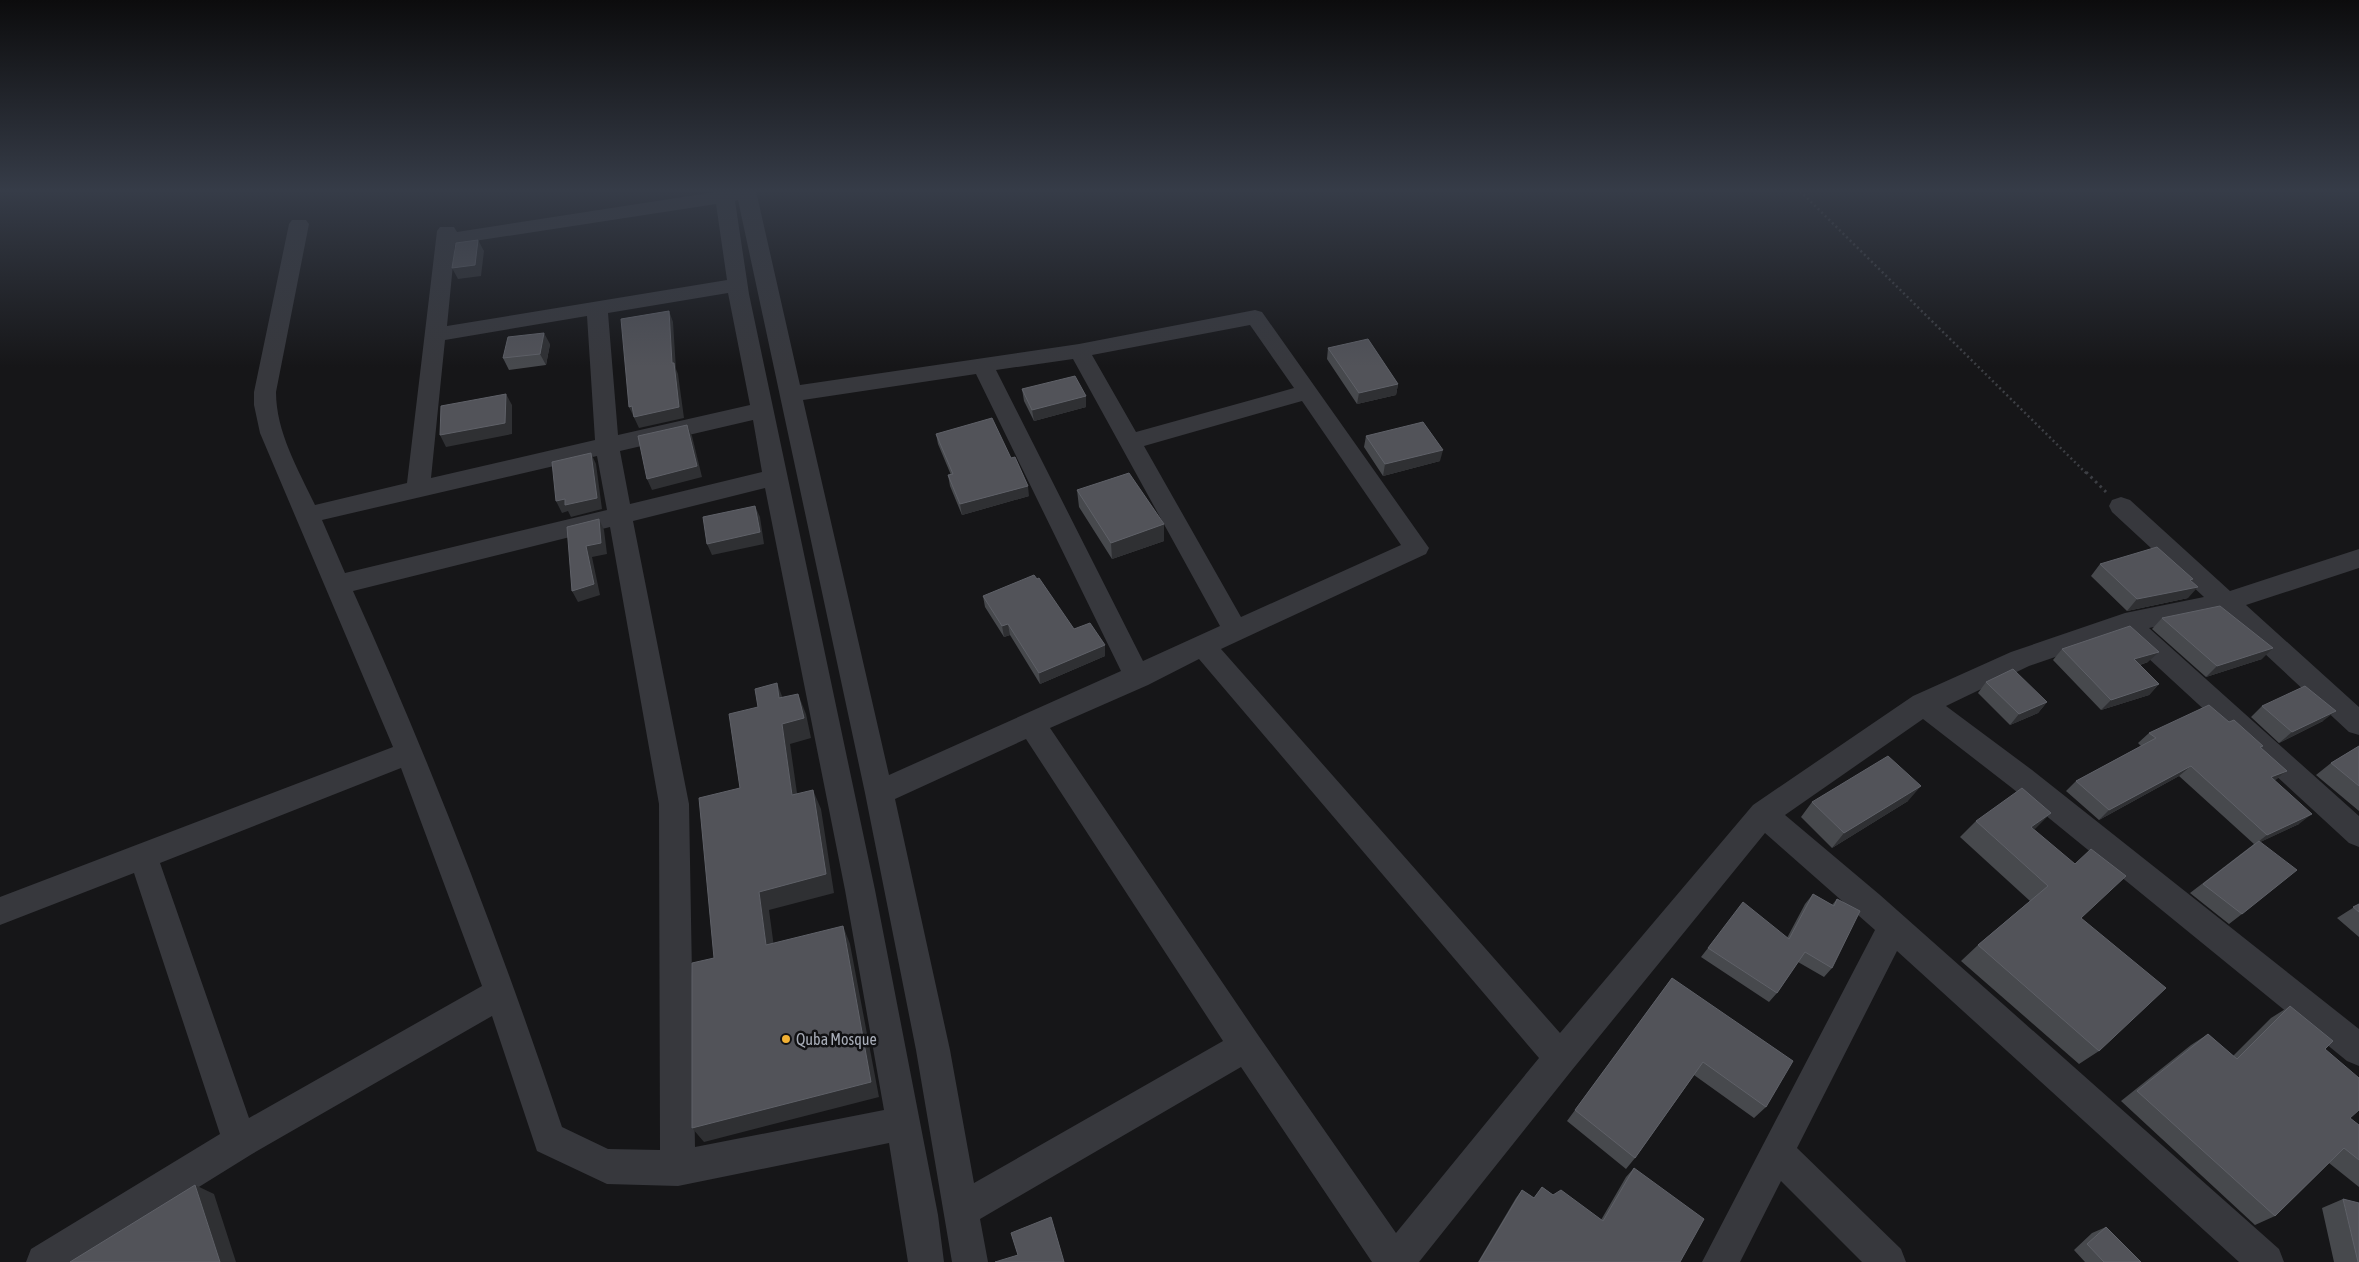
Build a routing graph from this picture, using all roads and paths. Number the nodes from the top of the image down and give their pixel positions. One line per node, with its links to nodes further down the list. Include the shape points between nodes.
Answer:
1 (294, 250): 19 (street, via 265,405 271,433)
2 (444, 250): 8 (street)
3 (737, 250): 6 (street)
4 (752, 250): 12 (street)
5 (1861, 250): 18 (path)
6 (738, 285): 7 (street); 13 (street)
7 (597, 308): 8 (street); 15 (street)
8 (435, 335): 17 (street)
9 (1079, 351): 10 (street); 11 (street, via 1255,317); 14 (street)
10 (983, 366): 12 (street); 29 (street)
11 (1307, 392): 14 (street); 27 (street, via 1417,548)
12 (792, 394): 22 (street)
13 (762, 410): 15 (street); 16 (street)
14 (1130, 442): 27 (street)
15 (607, 446): 17 (street); 20 (street)
16 (775, 477): 20 (street); 23 (street)
17 (418, 489): 19 (street)
18 (2121, 506): 25 (street)
19 (306, 515): 24 (street)
20 (620, 515): 24 (street); 47 (street, via 674,804)
21 (2359, 558): 25 (street)
22 (826, 560): 23 (street); 34 (street)
23 (793, 568): 44 (street, via 853,851)
24 (337, 585): 33 (street)
25 (2224, 603): 26 (street); 32 (street)
26 (2126, 623): 30 (street, via 2020,659); 36 (street)
27 (1236, 631): 28 (street)
28 (1203, 646): 29 (street); 43 (street)
29 (1138, 677): 31 (street)
30 (1923, 704): 35 (street); 42 (street, via 2022,779)
31 (1032, 724): 34 (street); 41 (street)
32 (2359, 724)
33 (409, 753): 37 (street); 40 (street)
34 (879, 793): 48 (street, via 933,1050)
35 (1763, 814): 39 (street); 43 (street)
36 (2359, 834)
37 (143, 856): 38 (street); 45 (street)
38 (0, 911)
39 (1892, 927): 46 (street); 55 (street)
40 (500, 993): 45 (street); 47 (street, via 549,1139 607,1166)
41 (1246, 1046): 48 (street); 52 (street)
42 (2359, 1050)
43 (1560, 1058): 52 (street)
44 (902, 1123): 47 (street); 50 (street)
45 (240, 1142): 49 (street)
46 (1777, 1153): 53 (street); 54 (street)
47 (678, 1168)
48 (961, 1210): 51 (street)
49 (44, 1262)
50 (926, 1262)
51 (970, 1262)
52 (1395, 1262)
53 (1720, 1262)
54 (1888, 1262)
55 (2266, 1262)

